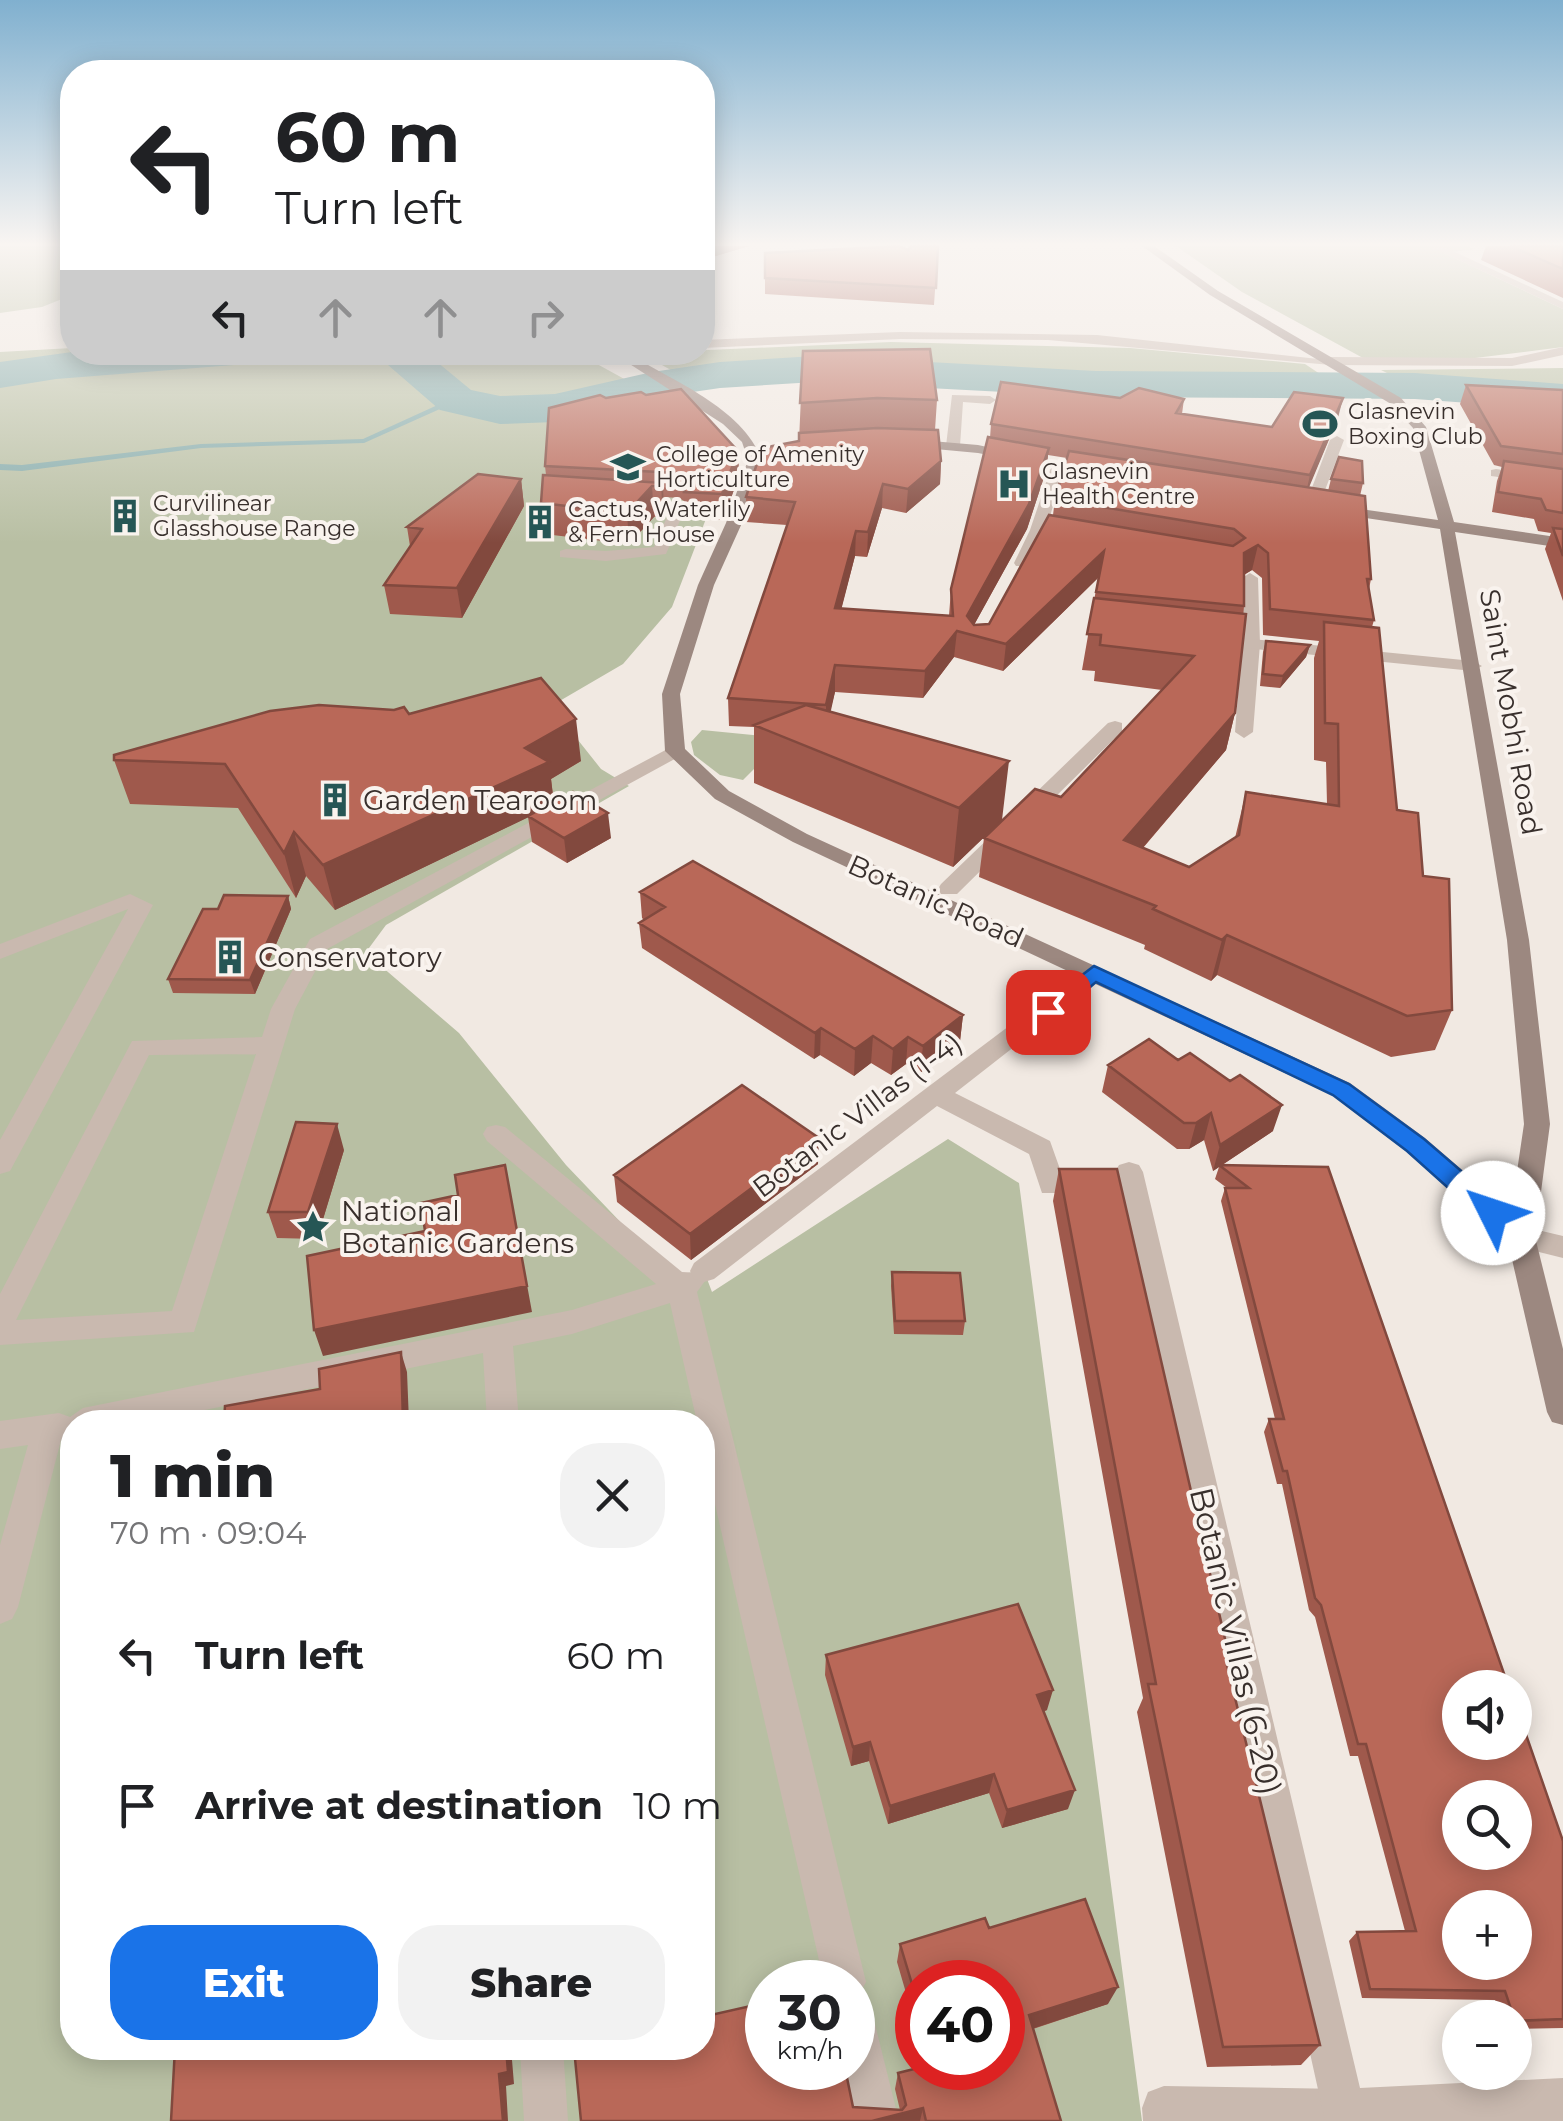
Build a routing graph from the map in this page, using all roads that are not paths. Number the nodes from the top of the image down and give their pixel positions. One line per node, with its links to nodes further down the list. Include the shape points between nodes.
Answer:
1 (1153, 345): 4 (street)
2 (1303, 345): 4 (street)
3 (1563, 351): 4 (street, via 1500,363)
4 (1331, 361): 17 (street, Saint Mobhi Road, via 1408,412 1419,428)
5 (636, 365): 27 (street, via 728,421 759,451 671,694)
6 (990, 400): 9 (street, via 957,398)
7 (1337, 440): 16 (street)
8 (892, 443): 9 (street)
9 (953, 446): 10 (street)
10 (1058, 465): 12 (street); 20 (street, via 1043,531)
11 (1496, 473): 13 (street)
12 (1110, 474)
13 (1563, 482)
14 (624, 503): 19 (street, via 680,506 660,551)
15 (1295, 504): 16 (street)
16 (1312, 506): 17 (street)
17 (1447, 526): 18 (street); 24 (street, Saint Mobhi Road)
18 (1563, 544)
19 (566, 554)
20 (1018, 571)
21 (1250, 578): 23 (street)
22 (1185, 636): 23 (street)
23 (1251, 644): 24 (street); 26 (street)
24 (1473, 666): 37 (street, Saint Mobhi Road, via 1518,940 1537,1124)
25 (1115, 727): 28 (street)
26 (1244, 732)
27 (675, 751): 30 (street, Botanic Road, via 722,796 800,838); 31 (street, via 318,944)
28 (949, 888)
29 (0, 952): 34 (street, via 130,902 142,906)
30 (1094, 973): 32 (street, Botanic Villas (1-4)); 37 (street, Botanic Road, via 1341,1090)
31 (270, 1045): 40 (street, via 142,1046); 41 (street, via 184,1324)
32 (939, 1094): 36 (street, via 1041,1148); 39 (street, Botanic Villas (1-4))
33 (496, 1134): 39 (street)
34 (0, 1164)
35 (1129, 1172): 53 (street, Botanic Villas (6-20))
36 (1052, 1186)
37 (1521, 1237): 38 (street); 45 (street)
38 (1563, 1247)
39 (692, 1279): 42 (street, Botanic Villas (1-4), via 572,1322); 49 (street)
40 (0, 1323)
41 (0, 1332)
42 (497, 1335): 43 (street, Botanic Villas (1-4)); 44 (street)
43 (140, 1410)
44 (501, 1410)
45 (1563, 1412)
46 (60, 1427): 47 (street); 48 (street)
47 (0, 1435)
48 (0, 1607)
49 (839, 1960)
50 (543, 2060): 54 (street)
51 (870, 2090): 55 (street)
52 (1563, 2100): 53 (street)
53 (1343, 2111): 56 (street, via 1164,2108)
54 (546, 2121)
55 (877, 2121)
56 (1165, 2121)

